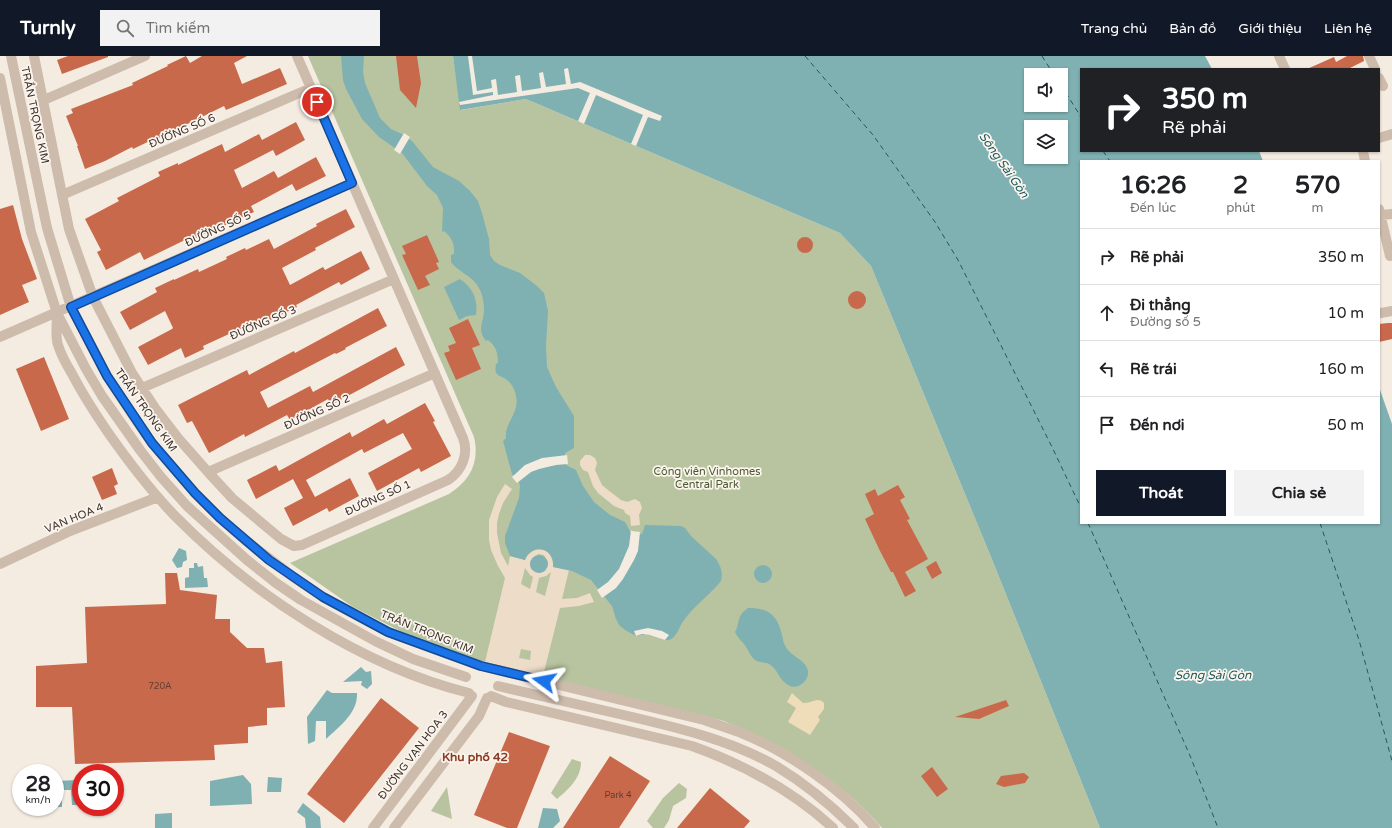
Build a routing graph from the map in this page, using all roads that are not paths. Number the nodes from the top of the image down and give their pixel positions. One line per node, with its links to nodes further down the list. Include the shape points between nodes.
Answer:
1 (11, 56): 21 (street, TRẦN TRỌNG KIM, via 47,228)
2 (34, 56): 11 (street)
3 (145, 56): 11 (street)
4 (297, 56): 10 (street)
5 (1279, 56): 7 (street)
6 (1369, 56): 8 (street)
7 (1285, 68)
8 (1375, 68)
9 (0, 78): 23 (street, via 31,232)
10 (311, 88): 14 (street); 15 (street, ĐƯỜNG SỐ 6)
11 (44, 100): 15 (street)
12 (1392, 134): 13 (street)
13 (1380, 138)
14 (352, 183): 19 (street); 20 (street, ĐƯỜNG SỐ 5)
15 (62, 196): 20 (street, via 69,229)
16 (1380, 212): 17 (street); 18 (street)
17 (1392, 214)
18 (1390, 256)
19 (394, 279): 26 (street); 27 (street, ĐƯỜNG SỐ 3)
20 (93, 297): 21 (street, ĐƯỜNG SỐ 5); 27 (street)
21 (71, 307): 23 (street, ĐƯỜNG SỐ 5); 31 (street, TRẦN TRỌNG KIM, via 107,376 152,443 195,493 240,536 292,576 355,615 400,637)
22 (1392, 311): 24 (street)
23 (56, 313): 25 (street, ĐƯỜNG SỐ 5); 29 (street, via 57,344 80,388 121,450); 32 (street, via 118,421 161,477 215,532 276,583 336,621 394,650)
24 (1381, 313)
25 (0, 337)
26 (435, 373): 28 (street, ĐƯỜNG SỐ 2); 28 (street, ĐƯỜNG SỐ 1, via 465,444 464,460 455,476 302,545 294,546 281,539 232,498)
27 (142, 388): 28 (street, via 178,438)
28 (208, 472)
29 (158, 497): 30 (street, VẠN HOA 4, via 70,531); 34 (street, via 198,539 241,576 316,628 408,673)
30 (0, 564)
31 (486, 668): 32 (street, TRẦN TRỌNG KIM, via 472,670); 33 (street, via 497,676); 40 (street, TRẦN TRỌNG KIM, via 704,720 740,733 798,763 840,794)
32 (466, 677): 34 (street, via 466,686)
33 (498, 686): 35 (street); 39 (street, via 719,740 775,766 800,782)
34 (470, 694): 35 (street, via 476,698); 36 (street, ĐƯỜNG VẠN HOA 3)
35 (489, 697): 37 (street, via 479,716); 38 (street, via 692,746 727,759 767,779 810,808)
36 (373, 828)
37 (394, 828)
38 (833, 828)
39 (854, 828)
40 (875, 828)

